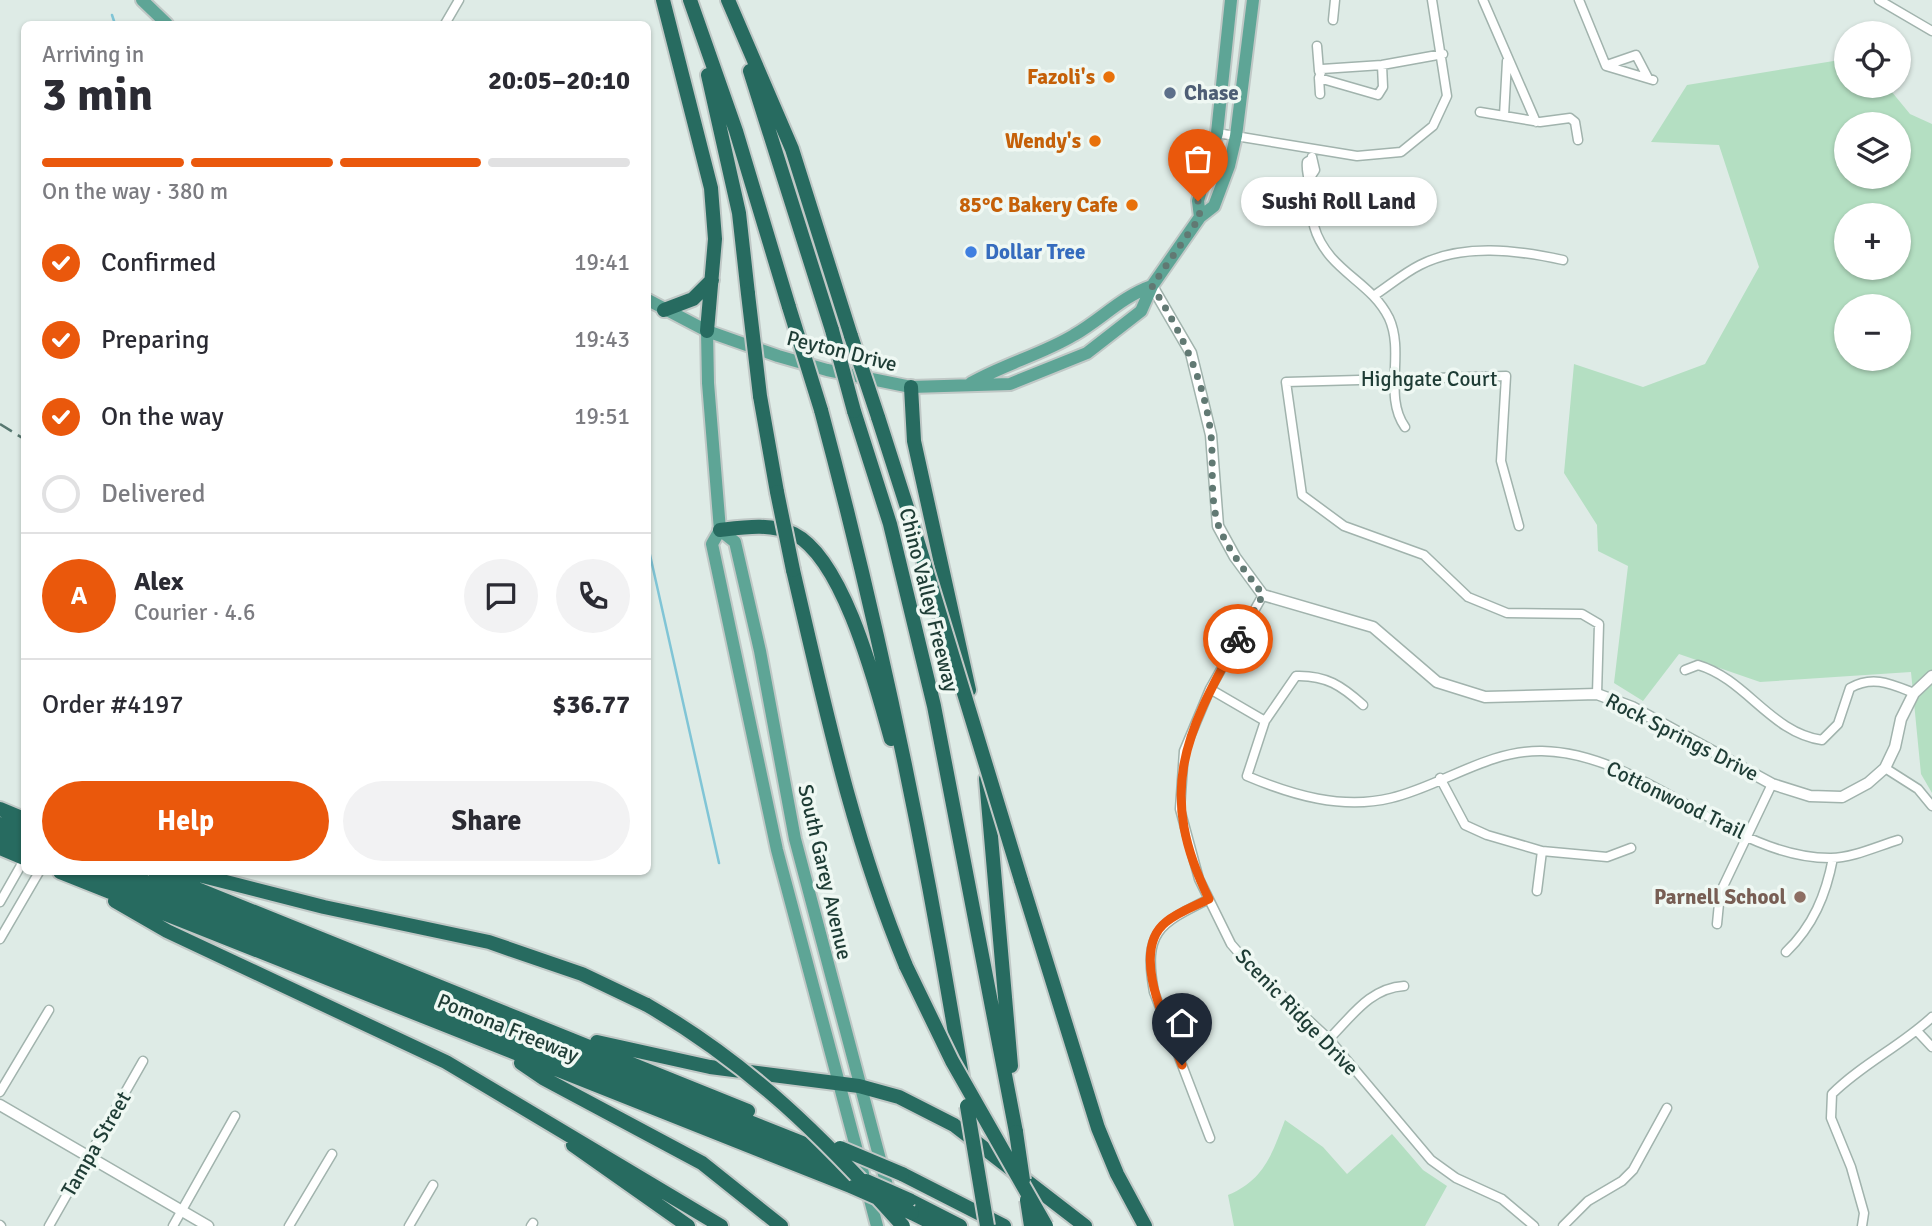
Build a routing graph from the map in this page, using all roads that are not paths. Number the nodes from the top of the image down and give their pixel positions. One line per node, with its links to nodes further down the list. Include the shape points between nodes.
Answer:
1 (142, 0): 14 (main road)
2 (459, 0): 15 (street)
3 (663, 0): 33 (highway, via 708,168 715,228)
4 (727, 0): 96 (highway, Chino Valley Freeway, bridge, via 832,330 918,632); 126 (highway, bridge, via 792,149 1098,1128)
5 (1231, 0): 27 (main road, Peyton Drive)
6 (1252, 0): 28 (main road, Peyton Drive)
7 (1335, 0): 13 (street)
8 (1432, 0): 18 (street)
9 (1483, 0): 19 (street)
10 (1579, 0): 21 (street)
11 (1879, 0): 16 (street)
12 (692, 6): 56 (highway, bridge, via 736,131 821,410 884,658); 124 (highway, bridge, via 739,213 777,492 857,833 906,966 952,1061)
13 (1333, 20)
14 (164, 21)
15 (447, 21)
16 (1932, 31)
17 (1317, 46): 22 (street)
18 (1443, 54): 20 (street); 30 (street, via 1447,96 1433,126 1418,141 1401,152 1357,156)
19 (1507, 58): 25 (street); 26 (street)
20 (1382, 65): 22 (street); 22 (street, via 1383,88 1378,95)
21 (1606, 66): 21 (street, via 1651,79 1636,55)
22 (1319, 75): 23 (street)
23 (1320, 94)
24 (1480, 112): 25 (street)
25 (1504, 116): 26 (street)
26 (1536, 122): 29 (street, via 1570,118)
27 (1217, 133): 28 (street); 31 (main road, Peyton Drive, via 1198,201)
28 (1236, 136): 30 (street); 31 (main road, Peyton Drive, via 1223,187 1214,205)
29 (1578, 140)
30 (1312, 147): 35 (street, via 1312,159 1307,162 1310,219 1330,256)
31 (1200, 217): 34 (main road, Peyton Drive)
32 (1563, 260): 35 (street, via 1495,250 1462,253 1418,266)
33 (712, 279): 37 (highway, via 692,299); 38 (highway)
34 (1152, 286): 40 (main road, Peyton Drive, via 1128,295 1074,336); 40 (main road, Peyton Drive, via 1141,312 1087,353 1010,384); 45 (street, via 1191,352 1203,392 1219,526 1234,557)
35 (1375, 295): 39 (street, via 1396,340)
36 (651, 302): 37 (main road, Peyton Drive)
37 (664, 310): 38 (main road, Peyton Drive)
38 (707, 331): 41 (main road, Peyton Drive, via 827,370); 44 (main road, South Garey Avenue)
39 (1395, 377): 42 (street, via 1398,416); 43 (street, Highgate Court, via 1506,376 1501,461); 50 (street, Highgate Court, via 1286,382 1302,495 1344,526 1424,555 1468,597 1507,613 1582,614 1599,624)
40 (971, 383): 41 (main road, Peyton Drive)
41 (911, 387): 96 (highway, via 914,441 985,772 1012,1058)
42 (1405, 427)
43 (1519, 526)
44 (720, 530): 56 (highway, via 779,529 802,539 822,557 867,657); 80 (main road, South Garey Avenue, via 712,544 748,725); 83 (main road, South Garey Avenue, via 734,542 760,651 795,839)
45 (1263, 595): 48 (street, Scenic Ridge Drive); 50 (street, Rock Springs Drive, via 1373,627 1437,682 1485,698)
46 (1685, 670): 49 (street, via 1698,665 1714,669 1752,703 1803,737 1822,740 1838,724 1850,688 1862,681 1884,681)
47 (1932, 676): 49 (street)
48 (1210, 689): 52 (street); 76 (street, Scenic Ridge Drive, via 1184,751 1180,809 1187,844)
49 (1914, 693): 53 (street)
50 (1597, 694): 55 (street, Rock Springs Drive, via 1632,707)
51 (1363, 705): 52 (street, via 1342,685 1314,675 1296,676)
52 (1265, 721): 54 (street, Cottonwood Trail, via 1247,776 1273,787 1311,799 1358,803 1392,798)
53 (1885, 768): 55 (street, Rock Springs Drive, via 1842,797 1810,796); 57 (street, via 1918,789)
54 (1440, 778): 60 (street, Cottonwood Trail, via 1496,757 1542,751 1598,761); 64 (street, via 1465,825)
55 (1772, 783): 60 (street)
56 (912, 802): 121 (highway, bridge, via 937,923)
57 (1932, 806)
58 (0, 809): 59 (highway)
59 (7, 829): 62 (highway); 65 (highway)
60 (1747, 836): 66 (street, Cottonwood Trail, via 1786,852); 78 (street, via 1720,893)
61 (1898, 840): 66 (street, Cottonwood Trail)
62 (21, 842)
63 (1631, 848): 64 (street, via 1607,857)
64 (1542, 851): 75 (street)
65 (21, 854)
66 (1833, 858): 81 (street, via 1827,889 1804,934)
67 (21, 864): 77 (street)
68 (37, 875): 79 (street)
69 (67, 875): 92 (highway, via 167,931 324,1002)
70 (68, 875): 90 (highway, Pomona Freeway)
71 (100, 875): 103 (highway)
72 (129, 875): 103 (highway)
73 (162, 875): 87 (highway, Pomona Freeway)
74 (199, 875): 118 (highway, bridge, via 489,942 582,974 647,1004 718,1049 789,1105)
75 (1536, 891)
76 (1209, 899): 88 (street, Scenic Ridge Drive, via 1231,944); 100 (street, via 1164,923 1154,939 1150,967 1154,992)
77 (0, 902)
78 (1717, 924)
79 (0, 939)
80 (804, 945): 83 (main road); 93 (main road, South Garey Avenue)
81 (1786, 952)
82 (1404, 986): 88 (street, via 1373,994)
83 (835, 993): 94 (main road, South Garey Avenue)
84 (49, 1010): 95 (street)
85 (1932, 1017): 86 (street)
86 (1917, 1031): 89 (street); 129 (street, via 1832,1094 1831,1118 1852,1167 1864,1213)
87 (554, 1032): 93 (highway, via 710,1067); 103 (highway, Pomona Freeway)
88 (1329, 1039): 127 (street, Scenic Ridge Drive, via 1431,1160 1456,1178 1502,1199)
89 (1932, 1046)
90 (503, 1049): 106 (highway, Pomona Freeway, bridge); 115 (highway, via 543,1078 702,1163)
91 (143, 1061): 102 (street, Tampa Street)
92 (483, 1082): 113 (highway); 114 (highway)
93 (840, 1083): 94 (highway); 116 (main road, South Garey Avenue)
94 (859, 1086): 117 (main road, South Garey Avenue); 125 (highway, via 899,1097 944,1118)
95 (0, 1093)
96 (1011, 1101): 123 (highway, Chino Valley Freeway, bridge)
97 (0, 1105): 102 (street)
98 (1667, 1108): 128 (street, via 1633,1170 1588,1201)
99 (235, 1116): 107 (street)
100 (1210, 1138)
101 (332, 1154): 111 (street)
102 (90, 1156): 107 (street); 108 (street, Tampa Street)
103 (844, 1160): 104 (highway, Pomona Freeway, bridge); 106 (highway, bridge)
104 (903, 1180): 121 (highway); 122 (highway, Pomona Freeway)
105 (433, 1185): 112 (street)
106 (911, 1207): 119 (highway, Pomona Freeway); 120 (highway)
107 (183, 1210): 109 (street); 110 (street)
108 (49, 1226)
109 (173, 1226)
110 (208, 1226)
111 (289, 1226)
112 (409, 1226)
113 (688, 1226)
114 (721, 1226)
115 (781, 1226)
116 (877, 1226)
117 (896, 1226)
118 (903, 1226)
119 (939, 1226)
120 (960, 1226)
121 (986, 1226)
122 (1004, 1226)
123 (1031, 1226)
124 (1045, 1226)
125 (1085, 1226)
126 (1145, 1226)
127 (1534, 1226)
128 (1563, 1226)
129 (1862, 1226)

